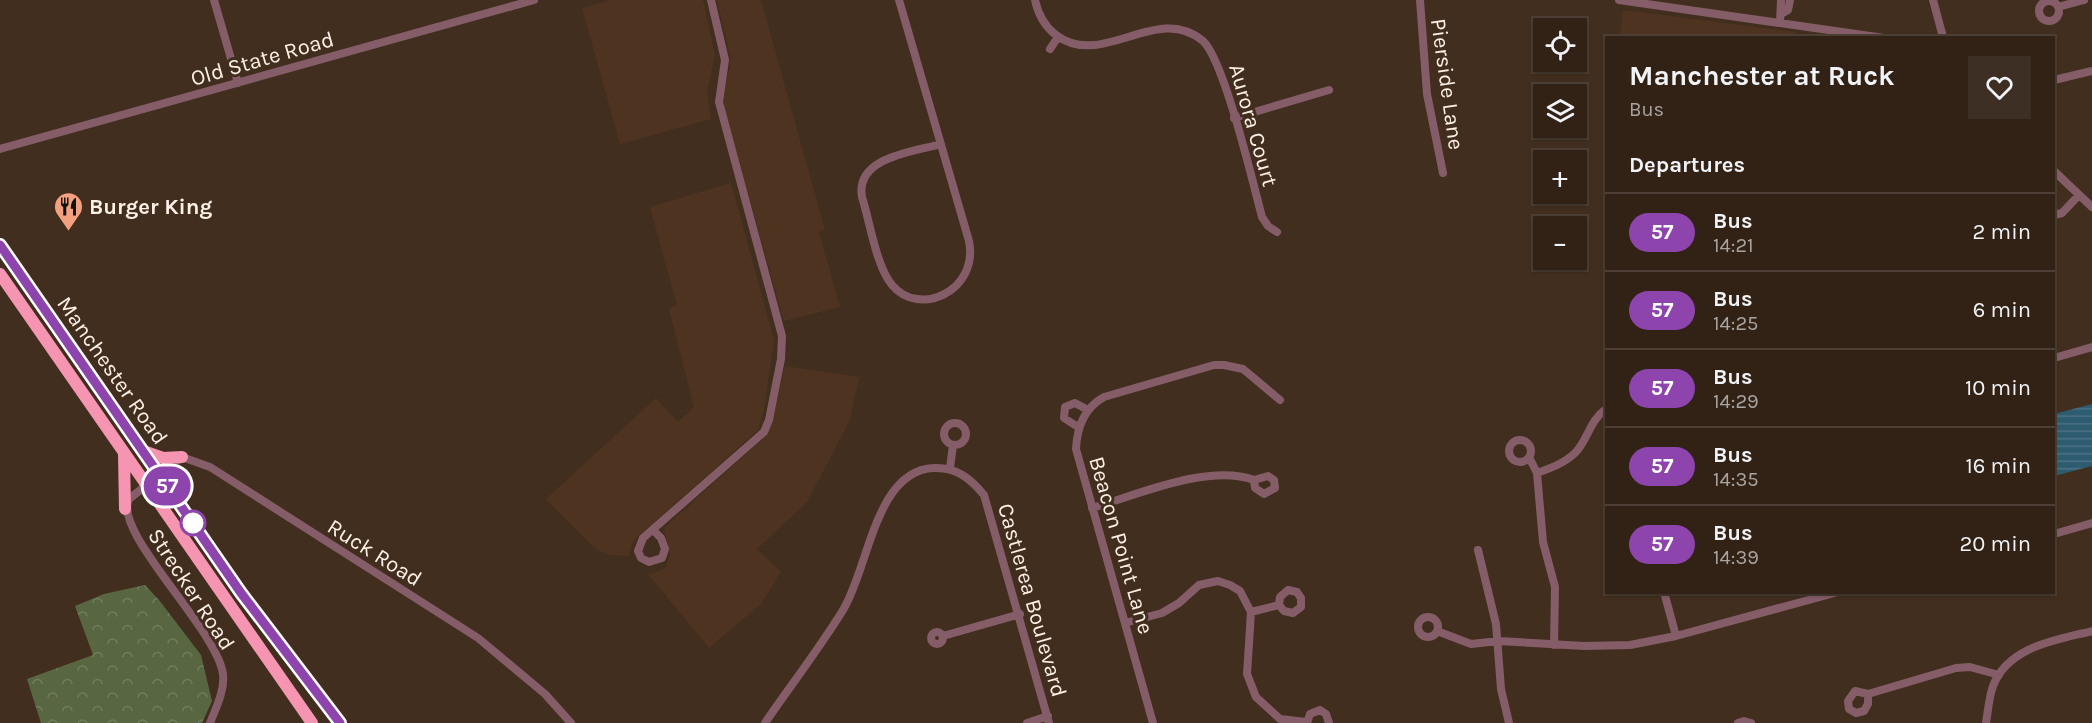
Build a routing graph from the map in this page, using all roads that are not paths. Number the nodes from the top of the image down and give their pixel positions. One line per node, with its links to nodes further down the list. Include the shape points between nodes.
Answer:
1 (214, 0): 20 (street)
2 (534, 0): 20 (street, Old State Road)
3 (711, 0): 52 (street, via 725,60 719,102 783,348 764,432)
4 (899, 0): 23 (street)
5 (1035, 0): 16 (street, via 1041,18)
6 (1420, 0): 26 (street, Pierside Lane, via 1427,94)
7 (1619, 0): 13 (street)
8 (1781, 0): 13 (street)
9 (1790, 0): 13 (street)
10 (1933, 0): 15 (street)
11 (2084, 0): 12 (street)
12 (2058, 7)
13 (1780, 19): 14 (street)
14 (1873, 36)
15 (1943, 36)
16 (1059, 37): 17 (street); 22 (street, Aurora Court, via 1093,46 1154,29 1186,31 1203,42 1215,58)
17 (1050, 49)
18 (2092, 70): 19 (street)
19 (2055, 80)
20 (238, 84): 24 (street, Old State Road)
21 (1329, 90): 22 (street)
22 (1234, 118): 30 (street, Aurora Court, via 1262,217)
23 (941, 144): 23 (street, via 969,241 971,262 964,278 952,290 931,298 914,298 897,290 884,273 862,185 867,172 879,162)
24 (0, 149)
25 (2055, 172): 27 (street)
26 (1443, 173)
27 (2079, 195): 28 (street); 29 (street, via 2062,213)
28 (2092, 207)
29 (2055, 215)
30 (1277, 232)
31 (0, 245): 41 (highway, Manchester Road)
32 (0, 274): 40 (highway, Manchester Road)
33 (2092, 347): 34 (street)
34 (2055, 357)
35 (1280, 400): 36 (street, Beacon Point Lane, via 1243,369 1214,365 1104,397)
36 (1088, 410): 38 (street, Beacon Point Lane); 38 (street, via 1075,403 1065,407 1064,418)
37 (1605, 410): 45 (street, via 1589,427 1576,452)
38 (1078, 428): 49 (street, Beacon Point Lane, via 1076,448)
39 (953, 445): 44 (street)
40 (123, 450): 48 (highway, Manchester Road); 50 (highway)
41 (143, 451): 42 (highway, via 163,458); 46 (highway, Manchester Road)
42 (182, 457): 46 (street); 73 (street, Ruck Road, via 210,467 478,638 545,694)
43 (1529, 457): 45 (street)
44 (950, 468): 59 (street, Castlerea Boulevard, via 970,480 984,495); 74 (street, via 912,472 895,486 845,608)
45 (1537, 473): 66 (street, via 1543,542 1555,587)
46 (159, 474): 48 (street); 72 (highway, Manchester Road, via 252,608)
47 (1254, 480): 49 (street, via 1228,474 1201,476)
48 (146, 484): 50 (street, via 129,499); 71 (highway, Manchester Road)
49 (1092, 508): 60 (street, Beacon Point Lane)
50 (125, 509): 70 (street, Strecker Road, via 132,530 219,660 223,686)
51 (2092, 523): 53 (street)
52 (653, 530)
53 (2055, 534)
54 (1478, 550): 65 (street)
55 (1665, 594): 64 (street)
56 (1831, 594): 64 (street)
57 (1279, 605): 58 (street)
58 (1251, 612): 60 (street, via 1240,591 1218,581 1199,585 1161,613); 77 (street, via 1247,674 1256,697 1280,719)
59 (1020, 614): 63 (street); 69 (street, Castlerea Boulevard)
60 (1125, 623): 76 (street, Beacon Point Lane)
61 (1437, 631): 65 (street, via 1471,644)
62 (2092, 631): 67 (street, via 2022,652)
63 (943, 636)
64 (1676, 636): 66 (street, via 1630,645)
65 (1499, 641): 66 (street); 79 (street, via 1501,689)
66 (1554, 645)
67 (1999, 675): 68 (street, via 1970,667 1956,668); 82 (street)
68 (1868, 694)
69 (1048, 720): 75 (street)
70 (210, 723)
71 (312, 723)
72 (340, 723)
73 (571, 723)
74 (765, 723)
75 (1027, 723)
76 (1153, 723)
77 (1307, 723): 78 (street, via 1310,714 1320,710)
78 (1329, 723)
79 (1509, 723)
80 (1738, 723): 81 (street)
81 (1751, 723)
82 (1986, 723)

